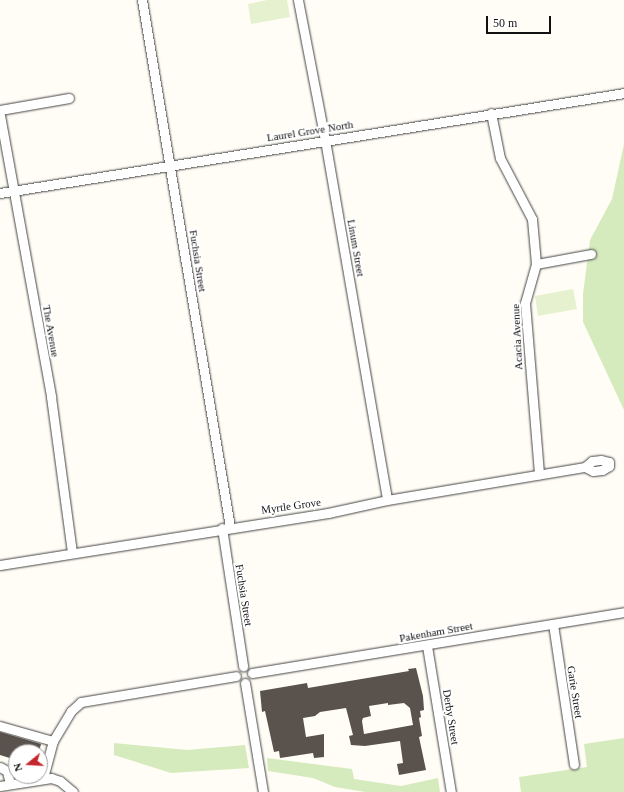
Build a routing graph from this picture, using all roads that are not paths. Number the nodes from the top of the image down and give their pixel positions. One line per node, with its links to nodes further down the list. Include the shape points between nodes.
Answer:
1 (142, 0): 9 (street, Fuchsia Street)
2 (298, 0): 8 (street, Linum Street)
3 (624, 93): 6 (street, Laurel Grove North)
4 (69, 98): 5 (street)
5 (0, 110)
6 (491, 113): 8 (street, Laurel Grove North); 13 (street, Acacia Avenue, via 500,158 532,219)
7 (0, 116): 10 (street, The Avenue)
8 (325, 140): 9 (street, Laurel Grove North); 16 (street, Linum Street)
9 (170, 166): 10 (street, Laurel Grove North); 17 (street, Fuchsia Street)
10 (12, 191): 11 (street, Laurel Grove North); 18 (street, The Avenue, via 51,396)
11 (0, 193)
12 (591, 254): 13 (street)
13 (536, 264): 15 (street, Acacia Avenue, via 525,303)
14 (585, 467): 15 (street, Myrtle Grove)
15 (539, 474): 16 (street, Myrtle Grove)
16 (387, 500): 17 (street, Myrtle Grove, via 328,513)
17 (226, 527): 18 (street, Myrtle Grove); 23 (street, Fuchsia Street)
18 (72, 553): 19 (street, Myrtle Grove)
19 (0, 565)
20 (624, 612): 21 (street, Pakenham Street)
21 (553, 624): 22 (street, Pakenham Street); 30 (street, Garie Street)
22 (427, 646): 24 (street, Pakenham Street); 38 (street, Derby Street)
23 (243, 666): 24 (street, via 248,667); 25 (street)
24 (252, 673): 26 (street, via 252,678)
25 (236, 676): 26 (street); 28 (street, via 81,702 71,711)
26 (245, 683): 37 (street)
27 (0, 726): 28 (street)
28 (53, 741): 29 (street)
29 (48, 760)
30 (574, 764)
31 (0, 767): 32 (street, via 7,771)
32 (8, 775)
33 (48, 779): 36 (street, via 60,781)
34 (10, 784): 35 (street)
35 (0, 786)
36 (72, 792)
37 (263, 792)
38 (450, 792)

